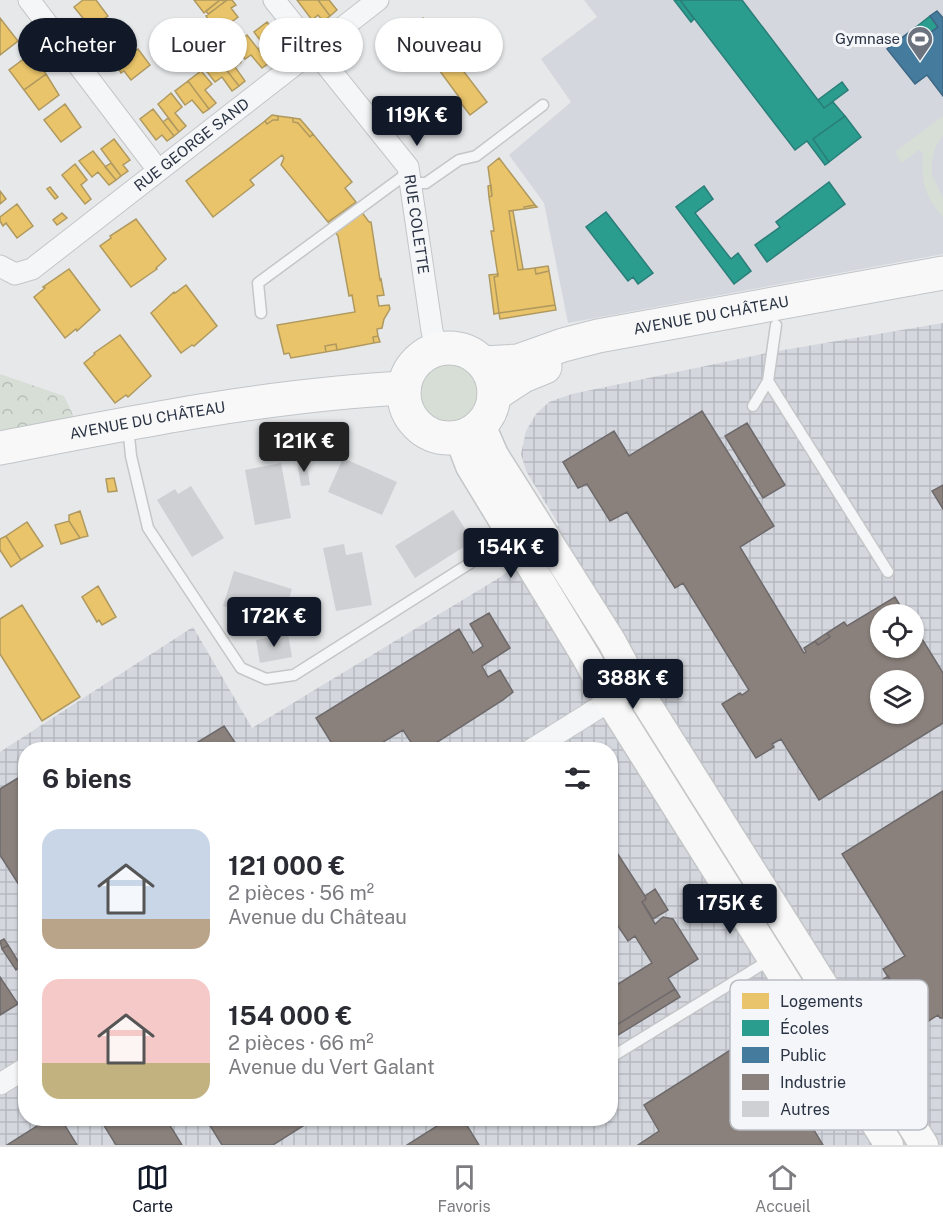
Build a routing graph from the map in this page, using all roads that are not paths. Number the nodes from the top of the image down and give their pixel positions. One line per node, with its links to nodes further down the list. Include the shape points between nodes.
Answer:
1 (29, 0): 9 (street)
2 (274, 0): 4 (street, RUE COLETTE)
3 (378, 0): 5 (street, RUE GEORGE SAND)
4 (288, 18)
5 (354, 18)
6 (284, 72): 9 (street, RUE GEORGE SAND)
7 (330, 72): 10 (street, RUE COLETTE, via 408,167)
8 (543, 105): 10 (lane, via 476,156 459,160 426,183)
9 (158, 170): 11 (street, RUE GEORGE SAND, via 32,269 15,274)
10 (410, 178): 14 (lane, via 258,283); 16 (street, RUE COLETTE)
11 (0, 266)
12 (943, 273): 17 (main road, AVENUE DU CHÂTEAU, via 598,336 519,361)
13 (943, 296): 15 (main road, AVENUE DU CHÂTEAU)
14 (261, 313)
15 (776, 325): 18 (lane); 20 (main road, AVENUE DU CHÂTEAU, via 548,366 523,376)
16 (437, 350): 17 (main road, via 455,349); 19 (main road, via 423,356 408,373)
17 (483, 363): 20 (main road, via 492,379)
18 (768, 381): 21 (lane); 26 (lane)
19 (404, 388): 22 (main road, AVENUE DU CHÂTEAU, via 359,390); 23 (main road, via 405,406 424,431 448,438)
20 (494, 395): 23 (main road, via 490,412)
21 (753, 406)
22 (128, 423): 24 (main road, AVENUE DU CHÂTEAU); 25 (lane, via 131,456 148,528 241,668 266,679 294,675)
23 (470, 431): 25 (street, via 470,466); 27 (street, via 494,455)
24 (0, 448)
25 (513, 536): 28 (street)
26 (888, 572)
27 (636, 685): 28 (street); 33 (street)
28 (610, 701): 29 (street); 30 (street)
29 (544, 742)
30 (772, 958): 31 (lane); 32 (street)
31 (736, 980)
32 (786, 980)
33 (821, 980)
34 (730, 984): 35 (lane)
35 (618, 1053)
36 (18, 1073): 37 (street)
37 (0, 1084)
38 (880, 1130): 40 (street)
39 (915, 1130): 41 (street)
40 (889, 1145)
41 (924, 1145)

